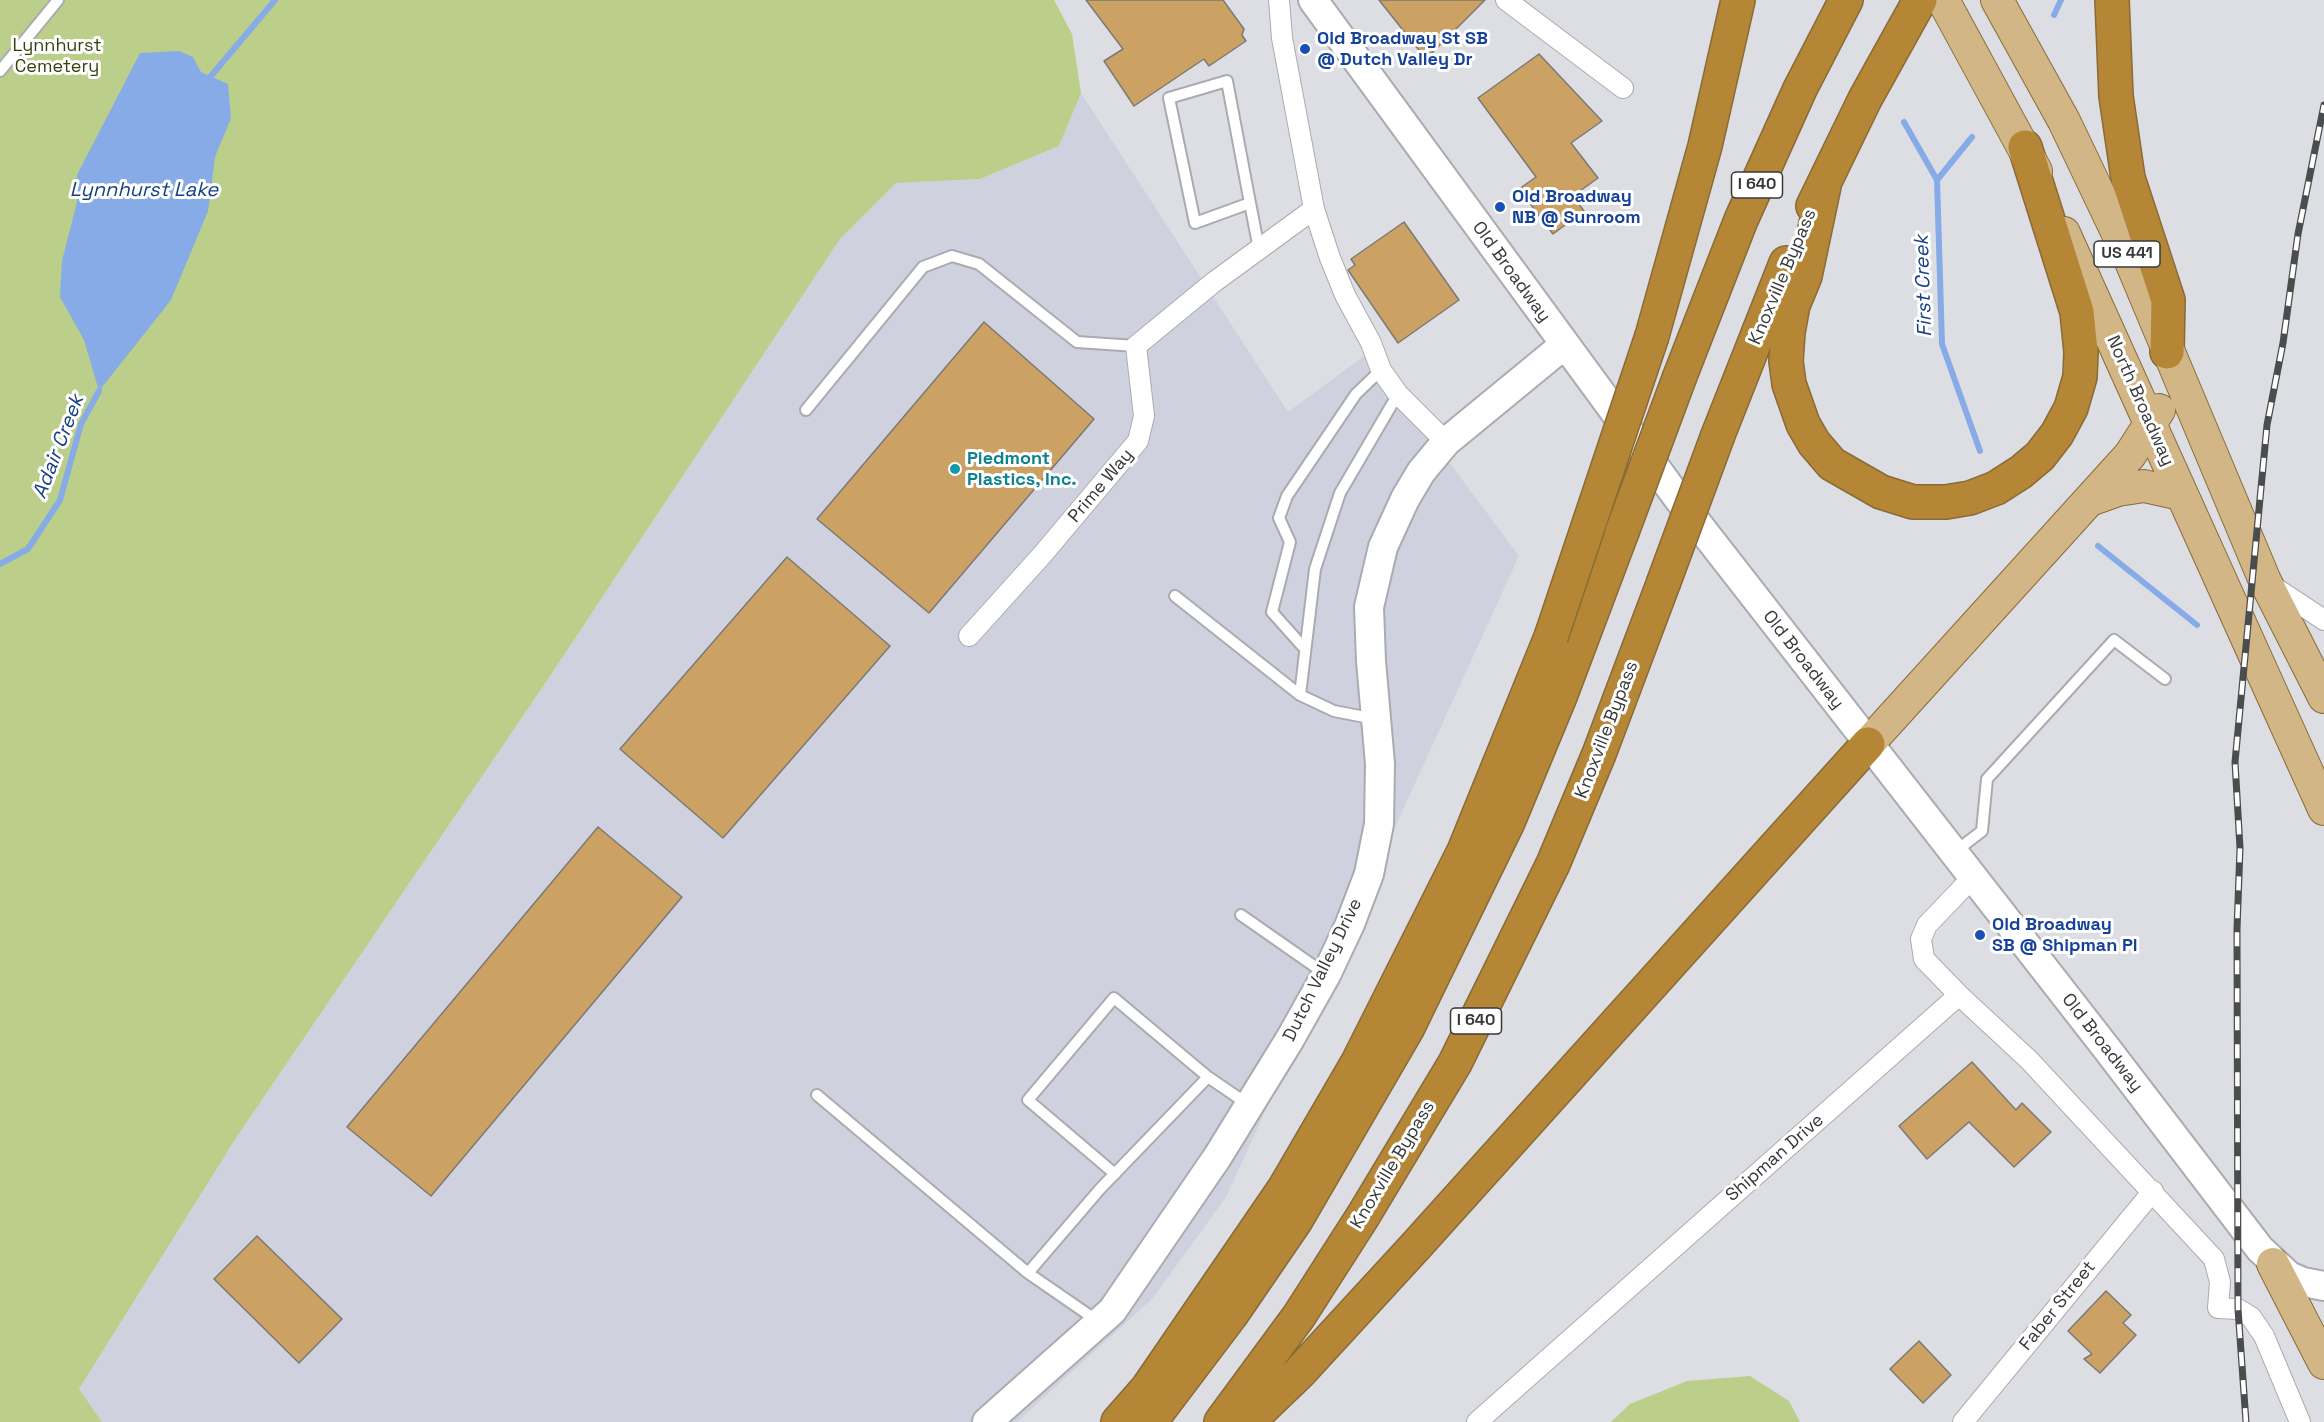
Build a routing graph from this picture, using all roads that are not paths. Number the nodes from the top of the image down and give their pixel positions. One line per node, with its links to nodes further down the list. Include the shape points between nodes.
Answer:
1 (58, 0): 11 (lane)
2 (1279, 0): 16 (street, via 1282,38)
3 (1313, 0): 18 (main road, Old Broadway)
4 (1506, 0): 12 (street)
5 (1738, 0): 55 (highway, bridge, via 1705,146 1652,336 1551,636 1464,850 1358,1062 1284,1189 1147,1389)
6 (1846, 0): 56 (highway, I 640, bridge, via 1800,89 1741,220 1561,694 1508,822 1407,1029 1296,1220)
7 (1920, 0): 14 (highway, Knoxville Bypass / I 640)
8 (1943, 0): 13 (main road, North Broadway / US 441)
9 (1997, 0): 20 (main road, US 441, via 2064,121 2129,257)
10 (2112, 0): 20 (highway, via 2116,96 2128,178 2168,300)
11 (0, 71)
12 (1623, 88)
13 (2025, 147): 14 (highway, via 2076,312 2080,377 2066,417 2040,456 1996,488 1970,498 1913,502 1881,492 1832,464 1803,424 1789,384 1788,332 1793,305 1805,276); 24 (main road, North Broadway / US 441)
14 (1824, 186): 57 (highway, Knoxville Bypass / I 640, bridge, via 1793,245 1599,754 1552,864 1455,1063 1299,1316)
15 (1250, 203): 15 (lane, via 1227,81 1169,98 1195,223); 17 (lane)
16 (1314, 209): 17 (street); 21 (street, via 1345,295)
17 (1259, 249): 19 (street)
18 (1564, 345): 25 (main road, Dutch Valley Drive); 37 (main road, Old Broadway)
19 (1136, 346): 23 (lane, via 1077,342 979,264 952,256 923,267); 31 (street, Prime Way, via 1144,416 1138,441)
20 (2171, 361): 24 (main road); 28 (main road, US 441)
21 (1381, 370): 22 (street); 32 (lane, via 1356,394 1287,496 1279,518 1290,542 1272,612)
22 (1398, 394): 25 (street); 32 (lane, via 1340,493 1316,569)
23 (806, 410)
24 (2151, 426): 26 (main road, North Broadway / US 441); 27 (main road)
25 (1446, 442): 36 (main road, Dutch Valley Drive, via 1421,472 1383,548 1369,607)
26 (2180, 494): 27 (main road, via 2144,486 2118,490); 38 (main road, North Broadway / US 441)
27 (2086, 502): 37 (main road)
28 (2265, 581): 30 (street); 35 (main road, US 441)
29 (1175, 596): 34 (lane)
30 (2324, 620)
31 (969, 636)
32 (1305, 649): 34 (lane)
33 (2165, 679): 39 (lane, via 2114,640 1987,779 1982,831)
34 (1300, 695): 36 (lane, via 1334,711)
35 (2324, 697)
36 (1377, 719): 42 (main road, Dutch Valley Drive, via 1378,824 1369,874)
37 (1869, 744): 39 (main road, Old Broadway); 58 (highway, via 1414,1248 1299,1373)
38 (2324, 809)
39 (1953, 853): 40 (main road, Old Broadway)
40 (1972, 878): 43 (street, via 1927,925 1921,939 1924,959); 49 (main road, Old Broadway)
41 (1241, 915): 42 (lane)
42 (1326, 975): 46 (main road, Dutch Valley Drive)
43 (1959, 996): 48 (street, via 2029,1060); 59 (street, Shipman Drive)
44 (1208, 1077): 46 (lane); 47 (lane); 47 (lane, via 1114,998 1028,1100)
45 (817, 1095): 50 (lane)
46 (1249, 1106): 52 (main road, Dutch Valley Drive, via 1112,1311)
47 (1114, 1174): 50 (lane)
48 (2153, 1191): 60 (street, Faber Street); 61 (street, via 2214,1259 2220,1282 2218,1308 2238,1309 2251,1317 2264,1336)
49 (2273, 1264): 51 (main road, Old Broadway, via 2296,1279); 53 (main road)
50 (1028, 1273): 52 (lane)
51 (2324, 1286)
52 (1099, 1322): 54 (main road, Dutch Valley Drive)
53 (2324, 1363)
54 (987, 1422)
55 (1118, 1422)
56 (1150, 1422)
57 (1221, 1422)
58 (1248, 1422)
59 (1477, 1422)
60 (1963, 1422)
61 (2300, 1422)

